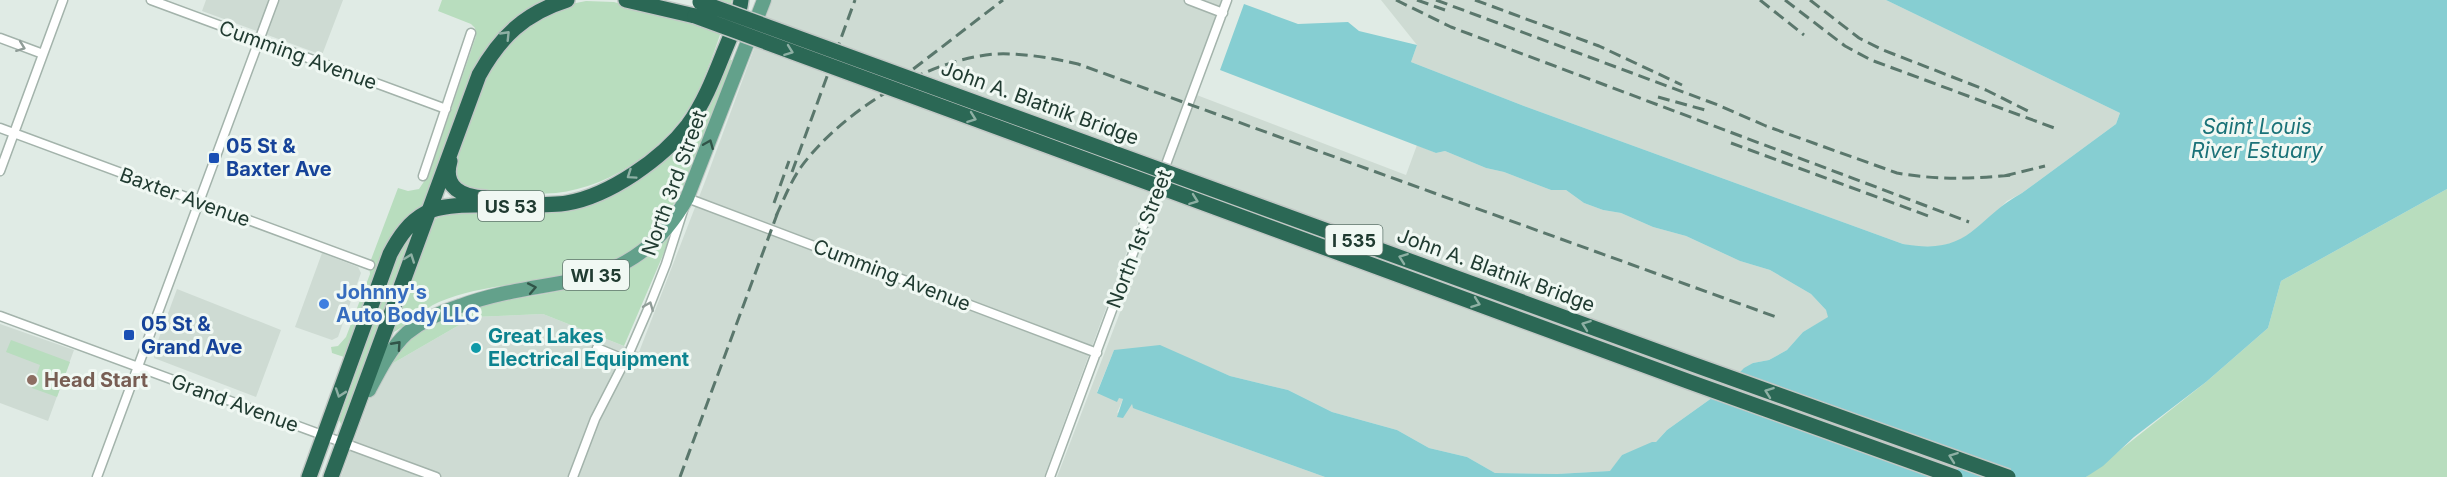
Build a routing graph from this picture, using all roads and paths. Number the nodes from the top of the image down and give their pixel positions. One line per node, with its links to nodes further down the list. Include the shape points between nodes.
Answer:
1 (63, 0): 16 (street)
2 (151, 0): 15 (street, Cumming Avenue)
3 (274, 0): 15 (street)
4 (567, 0): 17 (highway, one-way to 4, via 496,47 511,30 539,11)
5 (626, 0): 10 (highway)
6 (656, 0): 10 (highway, I 535)
7 (765, 0): 24 (main road, North 3rd Street / WI 35, one-way to 7)
8 (1189, 0): 12 (street)
9 (1227, 0): 12 (street, North 1st Street)
10 (697, 4): 41 (highway, John A. Blatnik Bridge / I 535, one-way to 41, bridge, via 1690,382); 42 (highway, John A. Blatnik Bridge / I 535, one-way to 10, bridge)
11 (742, 4): 23 (highway, North 3rd Street / US 53, one-way to 23, via 711,85 688,126 627,178)
12 (1223, 13): 30 (street, North 1st Street)
13 (471, 33): 18 (street)
14 (0, 38): 16 (street, one-way to 16)
15 (258, 41): 18 (street, Cumming Avenue); 25 (street)
16 (43, 54): 20 (street)
17 (475, 84): 23 (highway, via 448,166 449,180 456,191 487,198); 26 (highway)
18 (446, 109): 22 (street)
19 (0, 128): 20 (street, Baxter Avenue)
20 (14, 133): 21 (street); 25 (street, Baxter Avenue)
21 (0, 171)
22 (423, 176)
23 (594, 195): 26 (highway, US 53, via 566,203 463,206)
24 (687, 198): 30 (street, Cumming Avenue); 31 (street, North 3rd Street, one-way to 24, via 666,264); 34 (main road, WI 35, one-way to 24, via 390,352 419,325 437,314 475,301 611,270 634,258 656,239)
25 (199, 202): 27 (street, Baxter Avenue); 32 (street)
26 (426, 212): 33 (highway, one-way to 33, via 400,235 390,254); 34 (highway, one-way to 26)
27 (370, 265)
28 (0, 316): 32 (street, Grand Avenue)
29 (597, 348): 31 (street)
30 (1096, 353): 40 (street, North 1st Street)
31 (626, 360): 39 (street, North 3rd Street, via 595,419)
32 (138, 367): 33 (street, Grand Avenue); 35 (street)
33 (324, 436): 34 (street, Grand Avenue); 36 (highway)
34 (345, 437): 37 (highway); 38 (street, Grand Avenue)
35 (97, 477)
36 (309, 477)
37 (331, 477)
38 (436, 477)
39 (573, 477)
40 (1050, 477)
41 (1954, 477)
42 (2008, 477)

